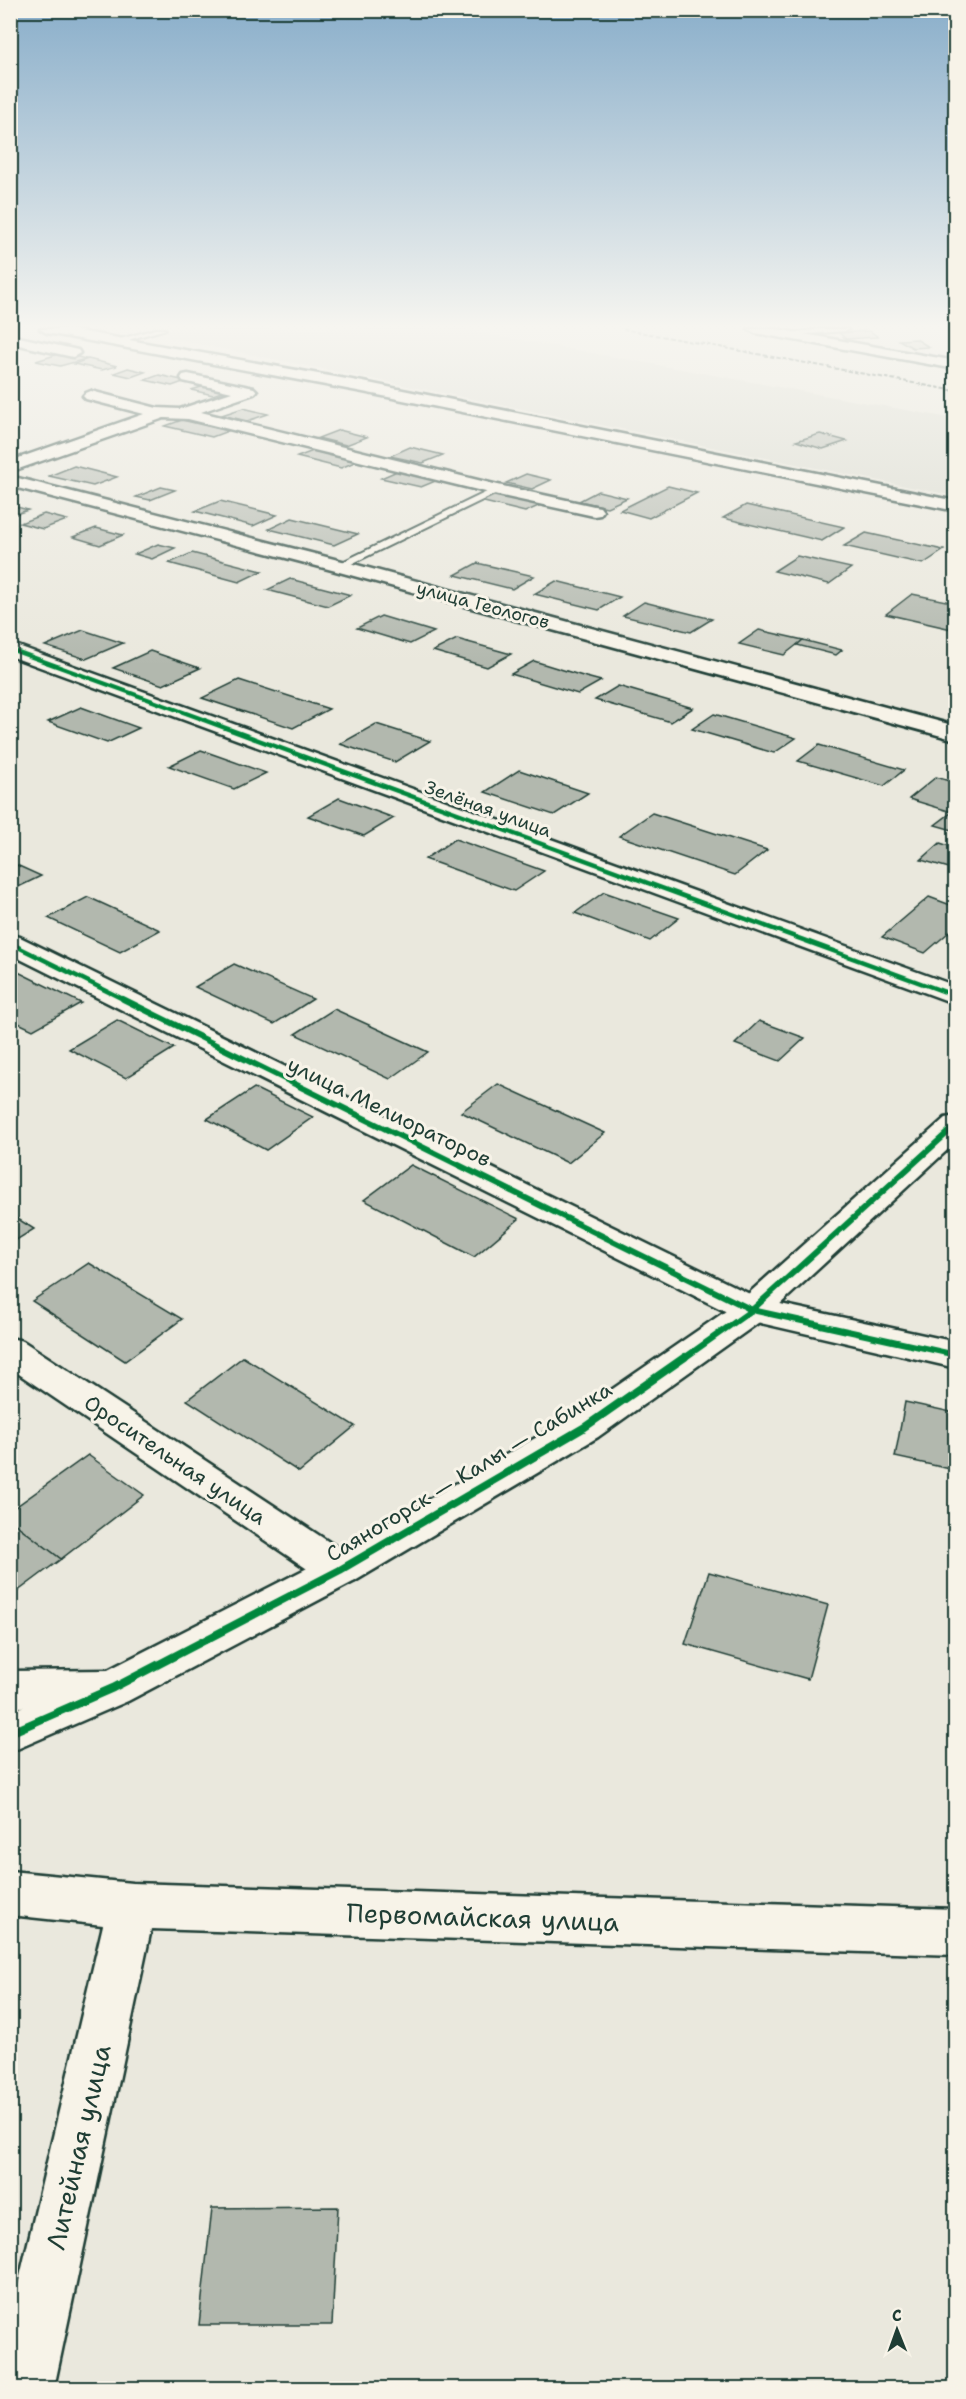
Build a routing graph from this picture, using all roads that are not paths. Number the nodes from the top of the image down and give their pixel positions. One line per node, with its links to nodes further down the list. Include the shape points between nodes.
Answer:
1 (84, 441): 4 (street)
2 (293, 441): 6 (street)
3 (632, 441): 7 (street)
4 (10, 467)
5 (10, 481): 9 (street, улица Геологов)
6 (498, 490): 8 (street); 9 (lane)
7 (956, 506)
8 (594, 511)
9 (339, 566): 11 (street, улица Геологов)
10 (10, 649): 13 (street, Зелёная улица)
11 (956, 733)
12 (10, 943): 15 (street, улица Мелиораторов)
13 (956, 996)
14 (956, 1125): 15 (street, Саяногорск — Калы — Сабинка)
15 (752, 1310): 17 (street); 18 (street, Саяногорск — Калы — Сабинка, via 585,1427)
16 (10, 1350): 18 (street, Оросительная улица)
17 (956, 1355)
18 (340, 1570): 19 (street, Саяногорск — Калы — Сабинка)
19 (113, 1688): 20 (street); 21 (street, Саяногорск — Калы — Сабинка)
20 (10, 1689)
21 (10, 1733)
22 (10, 1893): 23 (street, Первомайская улица)
23 (132, 1906): 24 (street, Первомайская улица); 25 (street, Литейная улица)
24 (956, 1932)
25 (24, 2388)

